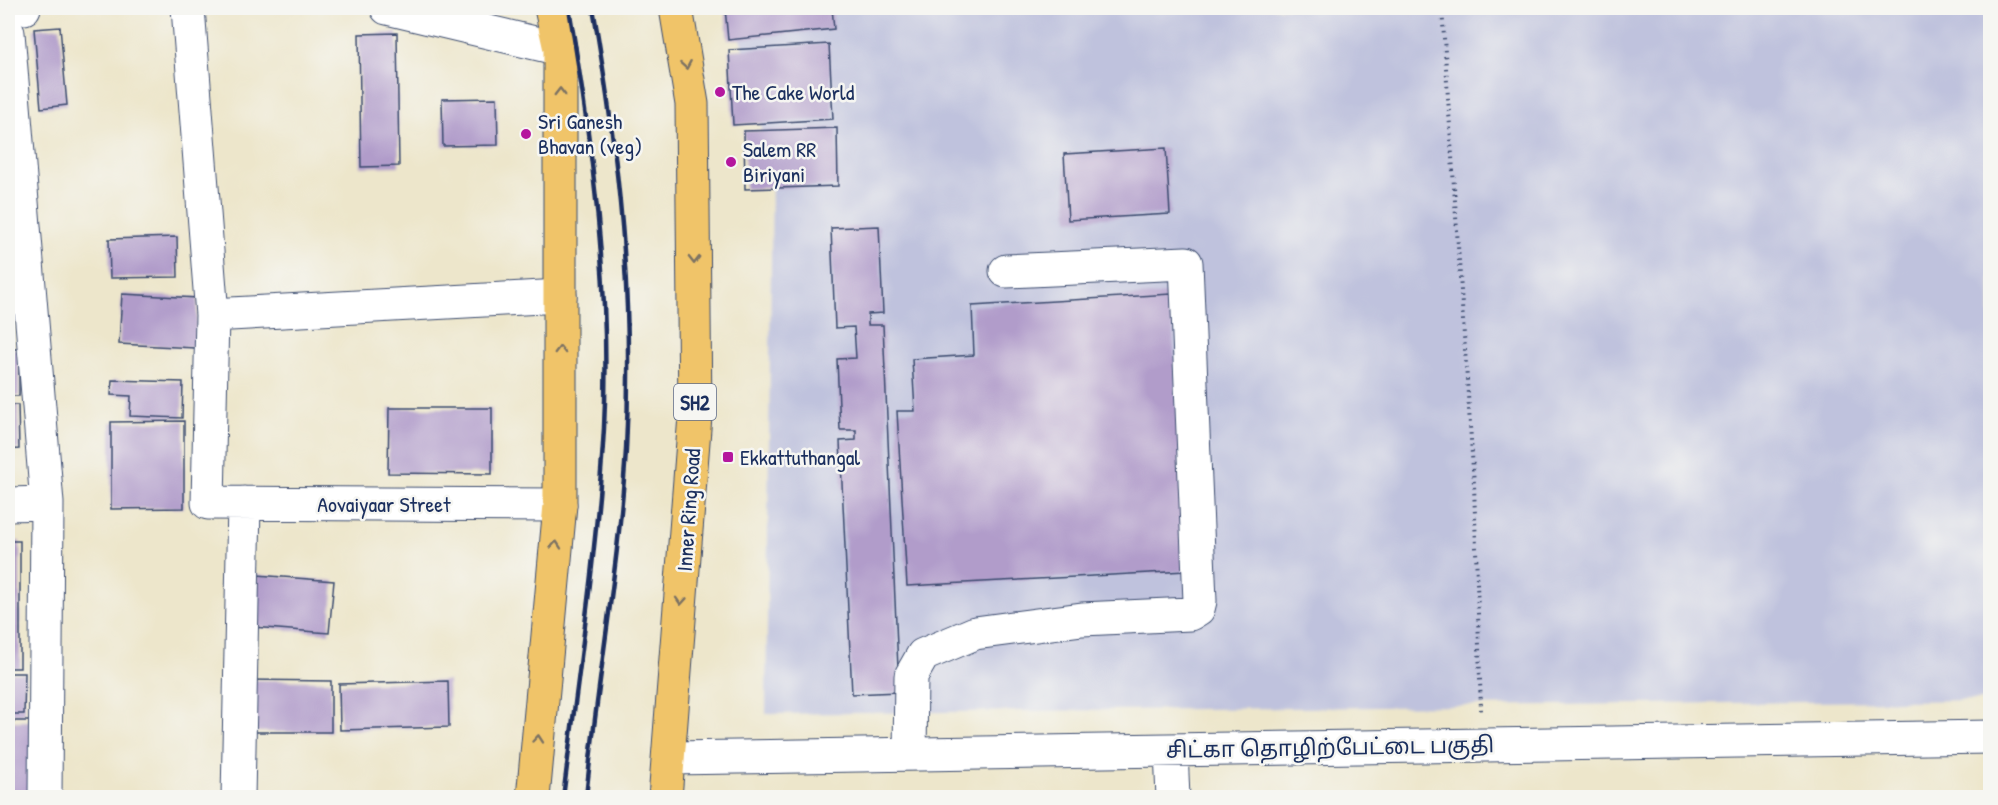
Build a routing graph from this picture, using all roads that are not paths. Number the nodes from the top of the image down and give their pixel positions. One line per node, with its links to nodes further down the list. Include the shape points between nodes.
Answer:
1 (24, 8): 6 (street)
2 (188, 8): 11 (street)
3 (387, 8): 8 (street)
4 (551, 8): 8 (main road)
5 (676, 8): 20 (main road, Inner Ring Road / SH2, one-way to 20, via 692,104 695,416)
6 (8, 9)
7 (8, 33): 12 (street)
8 (560, 49): 10 (main road, one-way to 8)
9 (1006, 271): 19 (street, via 1186,263 1200,600 1198,609 1190,614 1082,619 975,633 922,655 911,676)
10 (560, 296): 11 (street); 16 (main road, one-way to 10)
11 (212, 315): 14 (street, Aovaiyaar Street, via 208,503)
12 (20, 331): 13 (street)
13 (47, 503): 15 (street); 21 (street)
14 (244, 503): 16 (street, Aovaiyaar Street); 22 (street)
15 (8, 504)
16 (560, 505): 23 (main road, one-way to 16)
17 (1990, 736): 18 (street, சிட்கா தொழிற்பேட்டை பகுதி)
18 (1171, 750): 19 (street, சிட்கா தொழிற்பேட்டை பகுதி); 25 (street)
19 (910, 754): 20 (street, சிட்கா தொழிற்பேட்டை பகுதி)
20 (670, 758): 24 (main road, Inner Ring Road / SH2)
21 (45, 798)
22 (238, 798)
23 (533, 798)
24 (664, 798)
25 (1173, 798)

